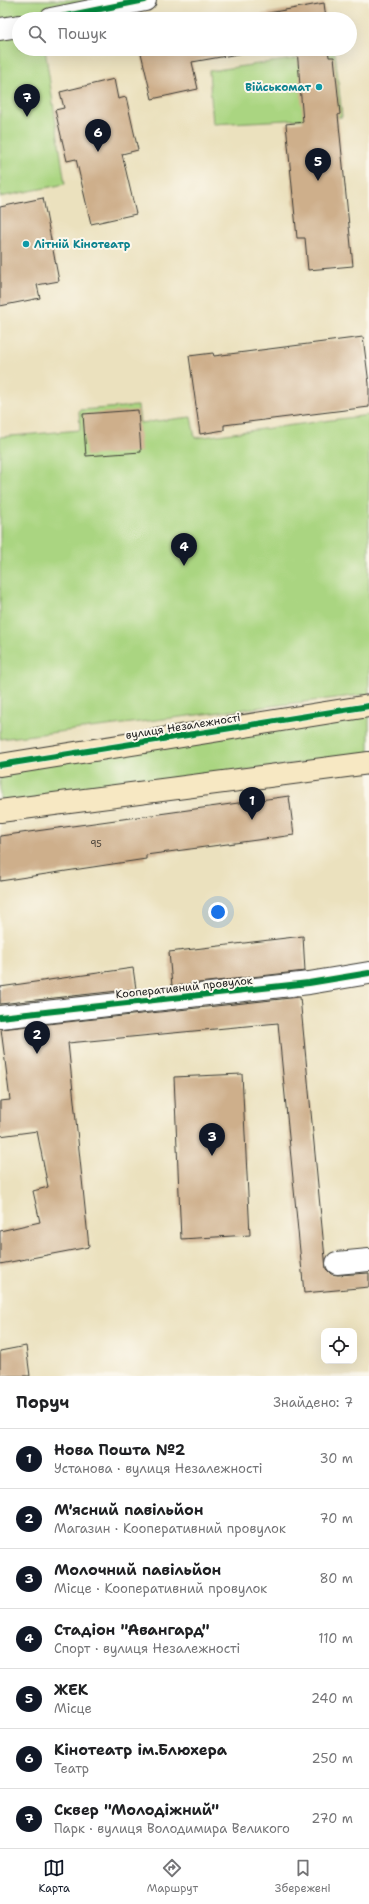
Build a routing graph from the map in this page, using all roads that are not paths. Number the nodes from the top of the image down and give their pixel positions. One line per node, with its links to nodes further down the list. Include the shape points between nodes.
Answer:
1 (145, 0): 2 (street)
2 (86, 12)
3 (12, 27): 4 (street)
4 (0, 29)
5 (369, 706): 7 (street, вулиця Незалежності)
6 (369, 763): 8 (street)
7 (0, 765)
8 (0, 811)
9 (369, 973): 10 (street, Кооперативний провулок, via 309,983)
10 (0, 1017)
11 (369, 1260): 12 (street)
12 (337, 1263)

